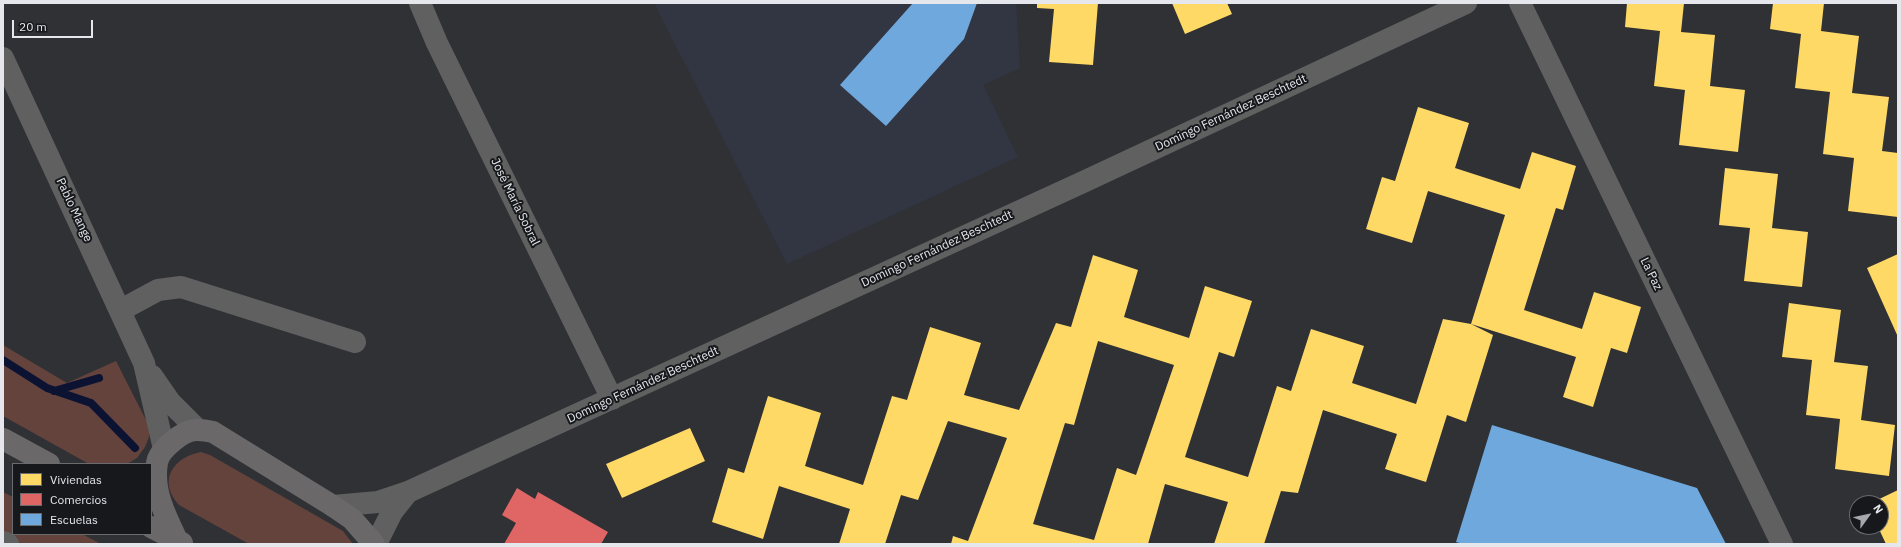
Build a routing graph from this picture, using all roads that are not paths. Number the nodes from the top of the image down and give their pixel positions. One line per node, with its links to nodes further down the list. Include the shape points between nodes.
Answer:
1 (420, 3): 8 (street, José María Sobral, via 437,43)
2 (1466, 3): 8 (street, Domingo Fernández Beschtedt)
3 (1520, 3): 20 (street, La Paz)
4 (3, 58): 5 (street, Pablo Mange)
5 (121, 310): 6 (street, via 158,290 181,287); 7 (street, Pablo Mange)
6 (355, 342)
7 (144, 363): 9 (street, Pablo Mange, via 170,402); 11 (street, Pablo Mange)
8 (612, 399): 13 (street, Domingo Fernández Beschtedt)
9 (197, 429): 11 (main road, via 187,431); 14 (main road, via 213,432)
10 (3, 439): 12 (main road)
11 (157, 459): 17 (main road, via 157,489 162,509)
12 (47, 463)
13 (408, 492): 14 (street, Domingo Fernández Beschtedt, via 378,502); 19 (street, Domingo Fernández Beschtedt, via 392,512)
14 (333, 506): 19 (main road, via 352,519)
15 (152, 528): 17 (main road)
16 (3, 542): 18 (street)
17 (180, 543)
18 (8, 544)
19 (375, 544)
20 (1782, 544)

